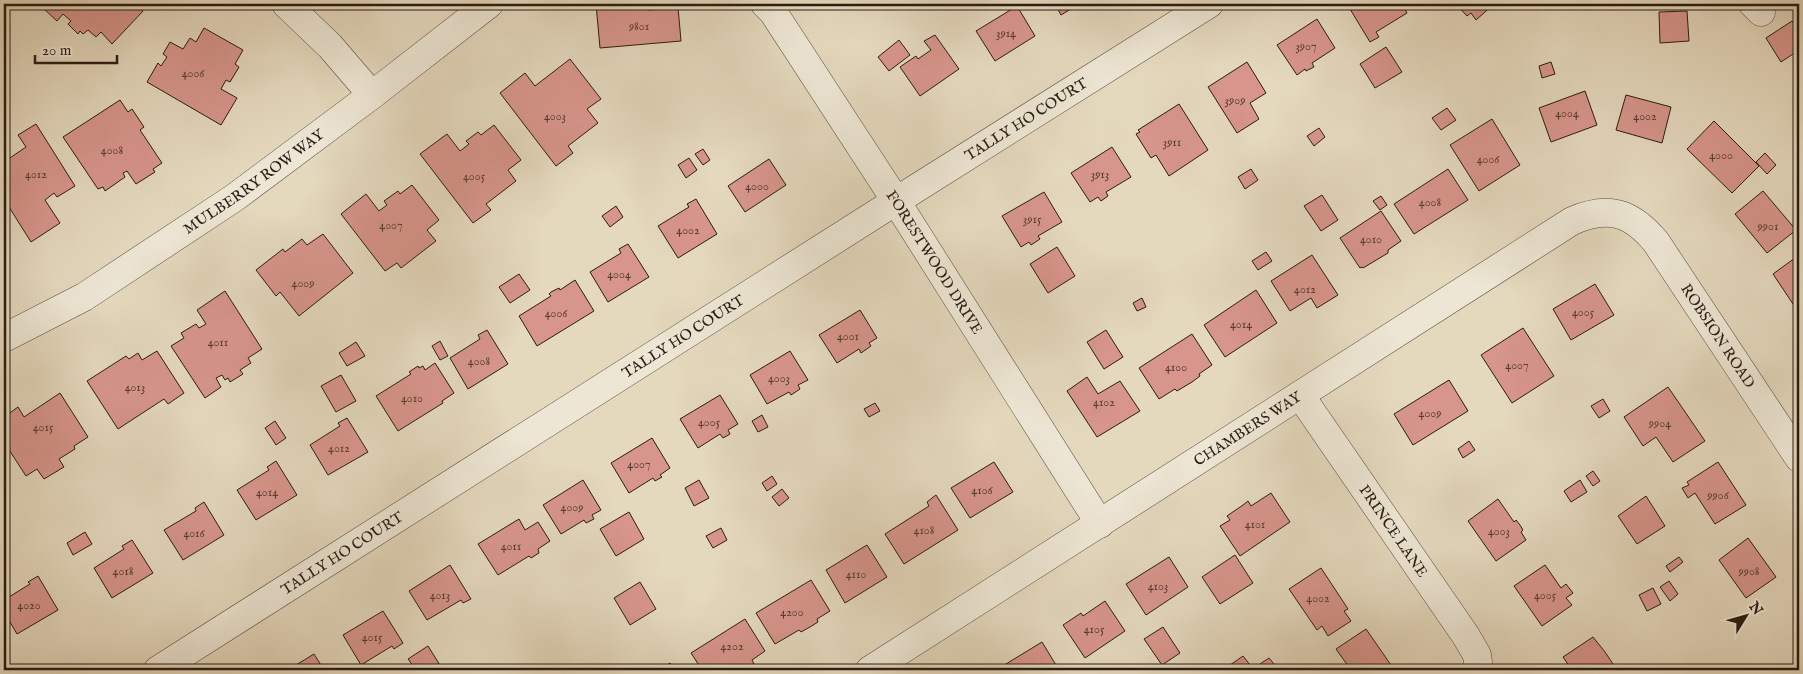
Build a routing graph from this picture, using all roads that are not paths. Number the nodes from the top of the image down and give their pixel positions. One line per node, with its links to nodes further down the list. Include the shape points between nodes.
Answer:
1 (286, 4): 5 (street, via 330,46)
2 (489, 4): 5 (street, MULBERRY ROW WAY)
3 (765, 4): 6 (street, FORESTWOOD DRIVE)
4 (1209, 4): 6 (street, TALLY HO COURT)
5 (372, 95): 8 (street, MULBERRY ROW WAY, via 168,243 84,297)
6 (896, 201): 11 (street, FORESTWOOD DRIVE); 12 (street, TALLY HO COURT)
7 (1631, 218): 9 (street, CHAMBERS WAY, via 1602,212 1572,221); 10 (street, ROBSION ROAD, via 1656,242)
8 (4, 338)
9 (1300, 395): 11 (street, CHAMBERS WAY); 14 (street, PRINCE LANE, via 1466,636 1477,655)
10 (1799, 458)
11 (1100, 524): 13 (street, CHAMBERS WAY)
12 (158, 670)
13 (870, 670)
14 (1479, 670)

